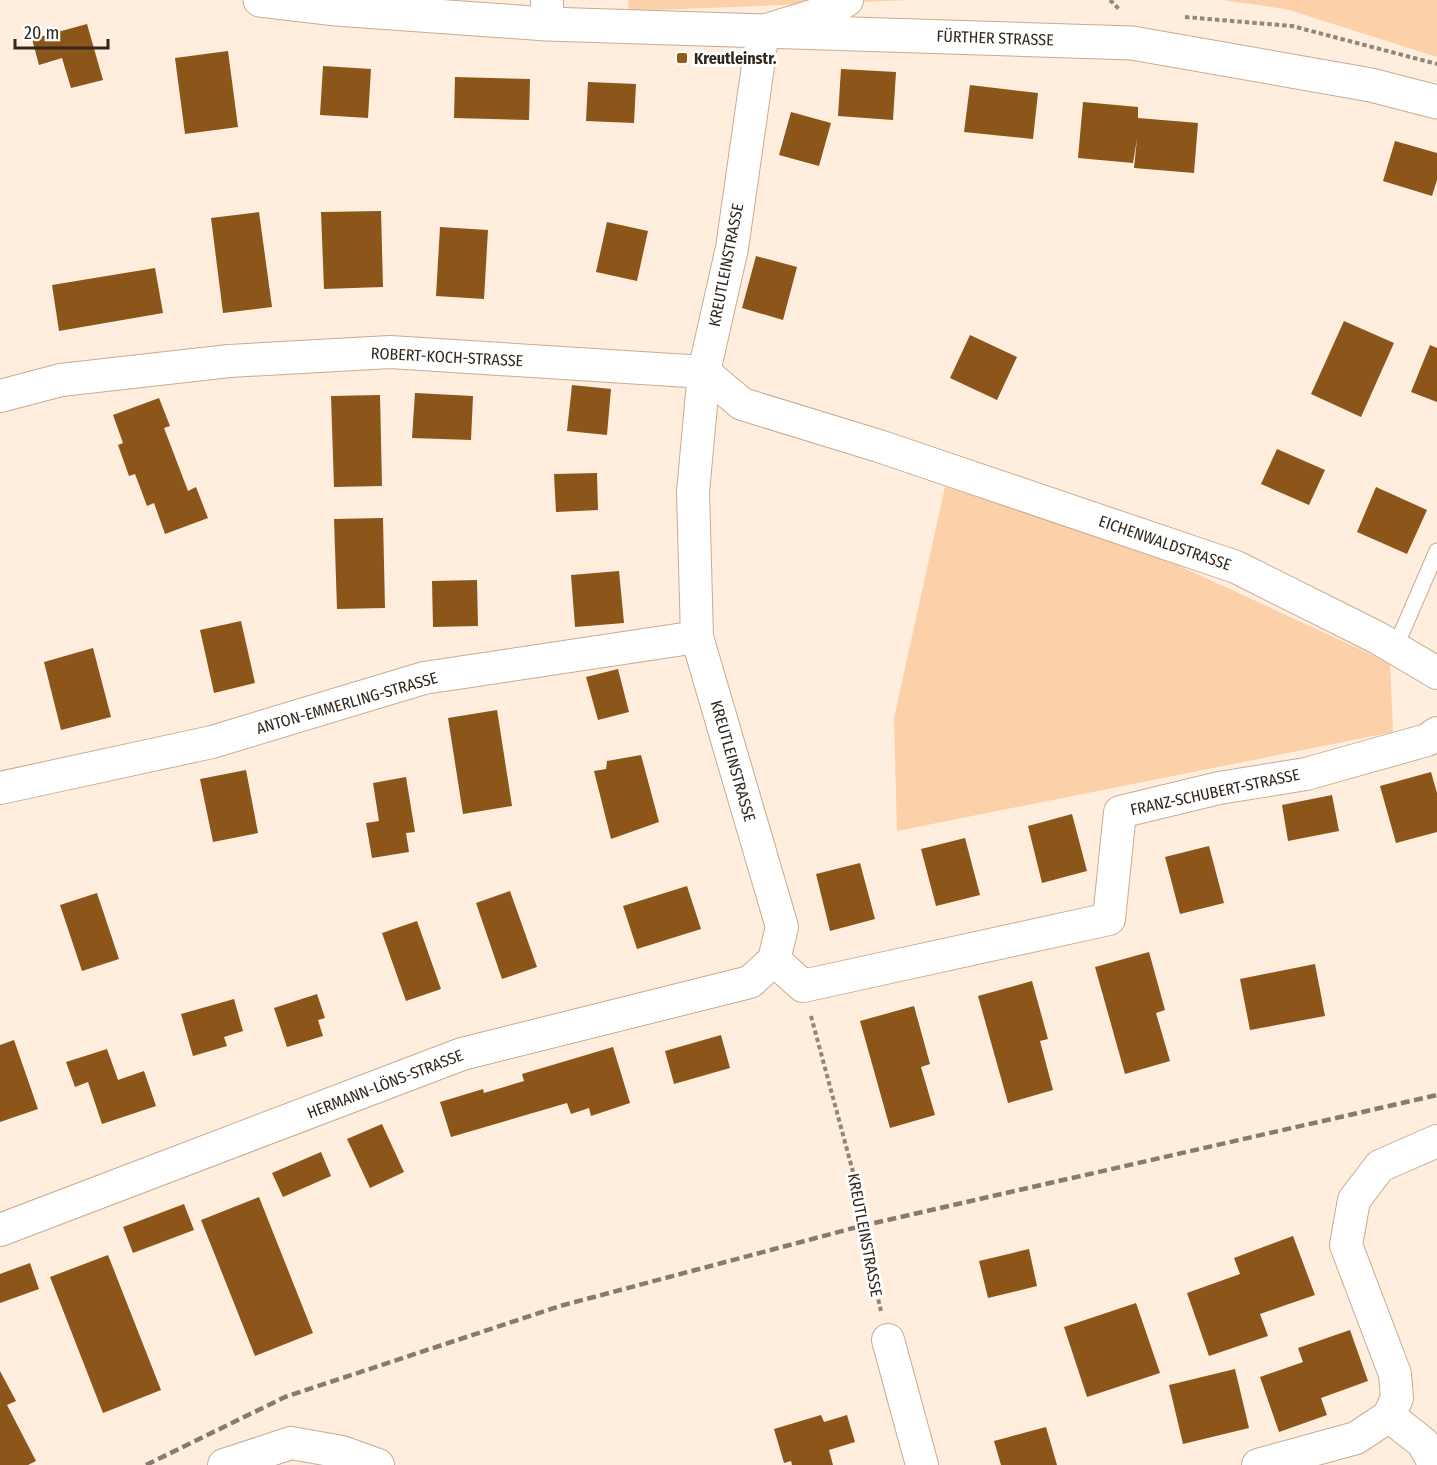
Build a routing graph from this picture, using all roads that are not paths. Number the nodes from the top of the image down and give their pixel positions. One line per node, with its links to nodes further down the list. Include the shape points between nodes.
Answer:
1 (848, 0): 4 (street, via 832,10)
2 (273, 1): 3 (main road, FÜRTHER STRASSE)
3 (547, 12): 4 (main road, FÜRTHER STRASSE)
4 (763, 31): 5 (main road, FÜRTHER STRASSE, via 1132,43 1371,85); 6 (street, KREUTLEINSTRASSE, via 732,248)
5 (1437, 102)
6 (704, 372): 7 (street, ROBERT-KOCH-STRASSE, via 390,352 218,362 61,380); 9 (street, KREUTLEINSTRASSE, via 693,492); 10 (street, EICHENWALDSTRASSE, via 742,404 879,446 1236,567)
7 (0, 396)
8 (1437, 551): 10 (lane)
9 (697, 637): 13 (street, ANTON-EMMERLING-STRASSE, via 424,678 212,742); 14 (street, KREUTLEINSTRASSE, via 782,927)
10 (1395, 648): 11 (street, EICHENWALDSTRASSE)
11 (1437, 673)
12 (1437, 733): 14 (street, FRANZ-SCHUBERT-STRASSE, via 1427,740 1306,774 1219,788 1120,812 1109,919 803,986)
13 (0, 788)
14 (774, 960): 16 (street, HERMANN-LÖNS-STRASSE, via 750,982 462,1054)
15 (1437, 1140): 18 (street, via 1380,1166 1354,1200 1346,1245 1395,1374 1397,1398)
16 (0, 1230)
17 (888, 1340): 21 (street)
18 (1389, 1416): 22 (street, via 1356,1437); 23 (street, via 1423,1443)
19 (224, 1465): 20 (street, via 291,1443 342,1452)
20 (378, 1465)
21 (922, 1465)
22 (1258, 1465)
23 (1435, 1465)

